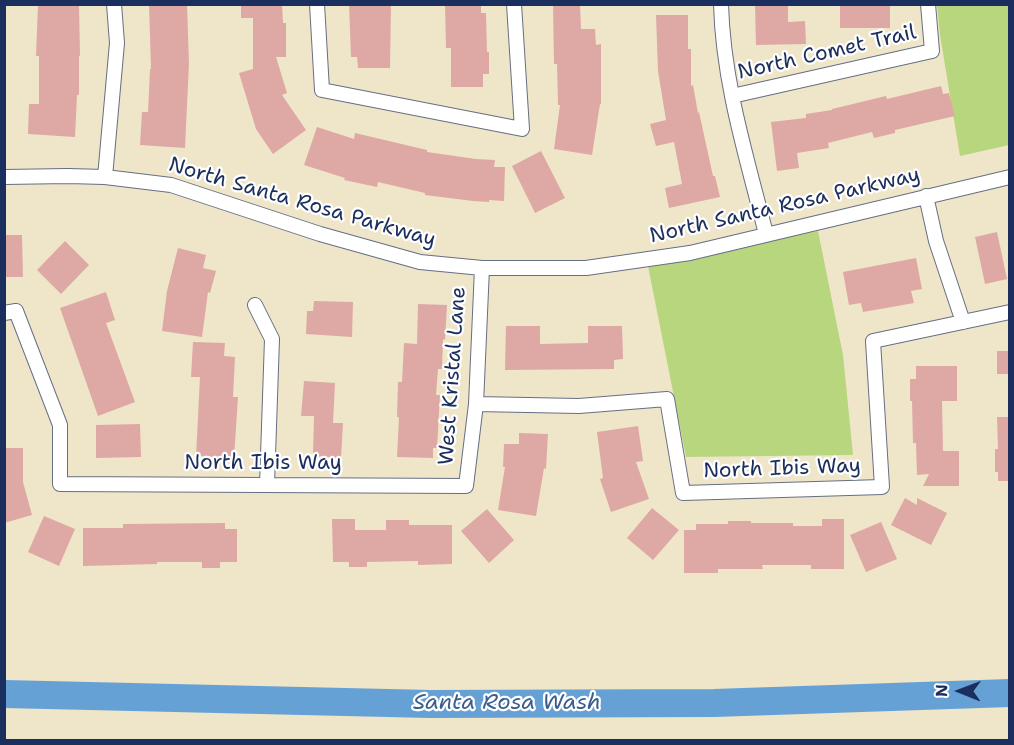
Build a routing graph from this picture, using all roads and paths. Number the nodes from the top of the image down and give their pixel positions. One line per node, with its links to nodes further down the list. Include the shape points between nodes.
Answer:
1 (114, 4): 8 (street, via 117,44)
2 (317, 4): 3 (street, via 322,90 522,129)
3 (514, 4)
4 (721, 4): 6 (street)
5 (928, 4): 6 (street, North Comet Trail, via 932,51)
6 (732, 96): 11 (street)
7 (4, 177): 8 (street, North Santa Rosa Parkway)
8 (105, 177): 12 (street, North Santa Rosa Parkway, via 171,184 320,234 420,262)
9 (1010, 177): 10 (street, North Santa Rosa Parkway)
10 (926, 196): 11 (street, North Santa Rosa Parkway); 16 (street, via 936,241)
11 (766, 234): 12 (street, North Santa Rosa Parkway, via 690,253 586,268)
12 (482, 268): 17 (street, West Kristal Lane)
13 (255, 305): 18 (street, via 272,339)
14 (10, 312): 18 (street, North Ibis Way, via 60,425 60,484)
15 (1010, 312): 16 (street)
16 (963, 322): 17 (street, North Ibis Way, via 873,341 882,487 683,493 668,399 579,406)
17 (476, 404): 19 (street, West Kristal Lane)
18 (267, 485): 19 (street, North Ibis Way)
19 (466, 486)

